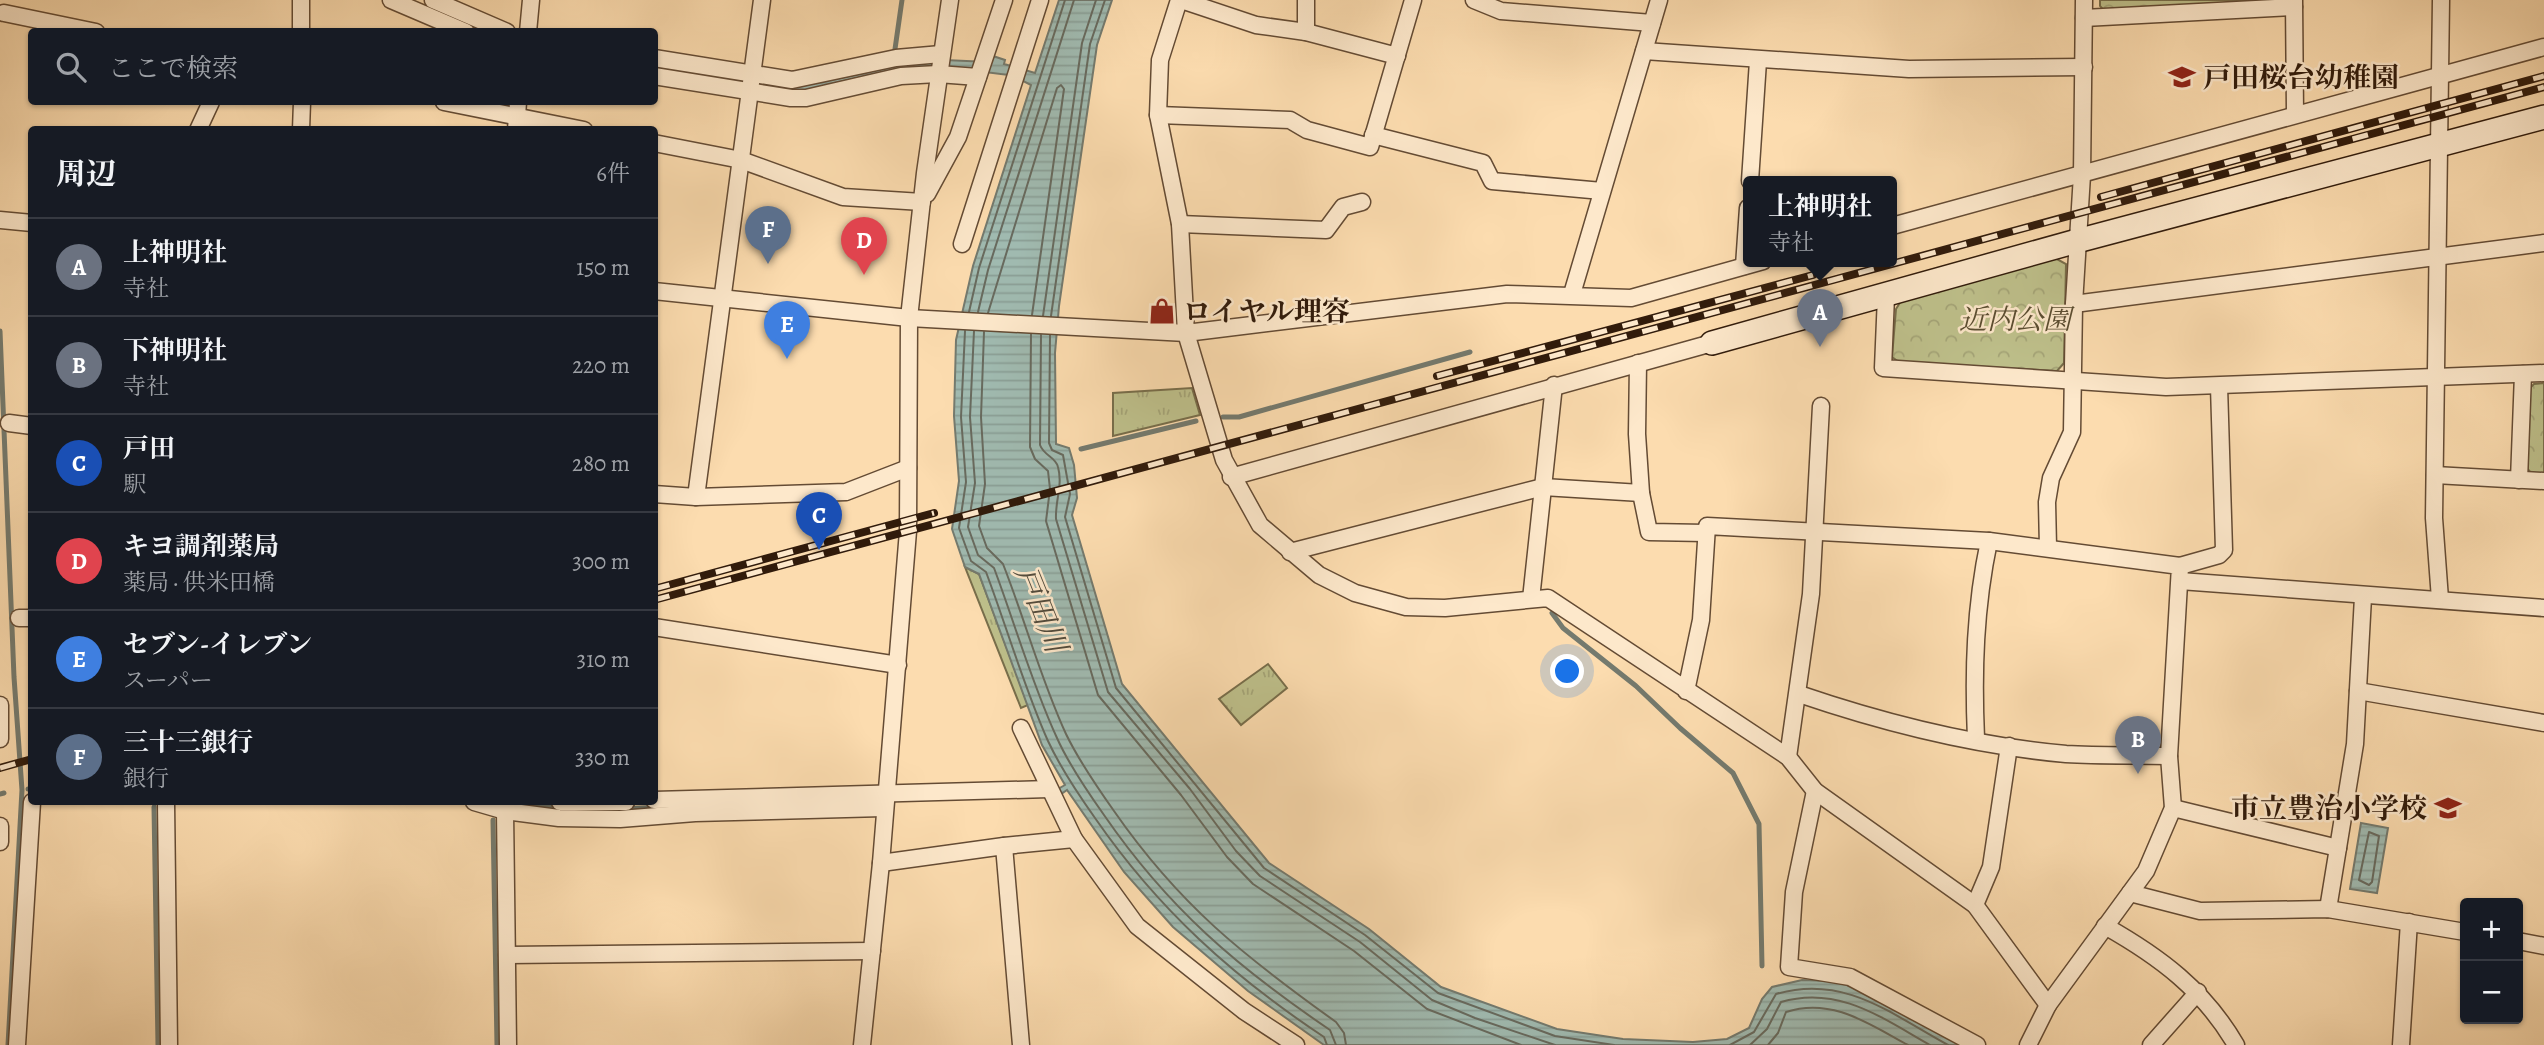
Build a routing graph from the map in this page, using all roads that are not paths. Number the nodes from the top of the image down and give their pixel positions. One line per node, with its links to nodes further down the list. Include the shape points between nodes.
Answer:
1 (301, 0): 22 (street)
2 (391, 0): 23 (street)
3 (433, 0): 24 (street)
4 (531, 0): 25 (street)
5 (762, 0): 35 (street)
6 (950, 0): 29 (street)
7 (1004, 0): 38 (street)
8 (1041, 0): 65 (street)
9 (1180, 0): 26 (street, via 1256,25); 44 (street, via 1160,60)
10 (1306, 0): 26 (street)
11 (1413, 0): 30 (street)
12 (1474, 0): 17 (street)
13 (1659, 0): 20 (street)
14 (2084, 0): 19 (street)
15 (2441, 0): 34 (street)
16 (2294, 4): 19 (street); 43 (street)
17 (1503, 5): 20 (street)
18 (4, 13): 21 (street)
19 (2084, 18): 33 (street)
20 (1652, 23): 28 (street)
21 (77, 28)
22 (301, 28)
23 (457, 28)
24 (498, 28)
25 (528, 28)
26 (1306, 32): 30 (street)
27 (2544, 47): 34 (street)
28 (1644, 51): 32 (street); 56 (street)
29 (941, 54): 35 (street, via 896,58 802,79); 36 (street)
30 (1397, 56): 50 (street)
31 (658, 59): 35 (street)
32 (1758, 61): 33 (street, via 1909,69); 55 (street)
33 (2084, 67): 54 (street)
34 (2442, 73): 43 (street); 52 (street)
35 (753, 74): 39 (street)
36 (938, 74): 38 (street); 39 (street, via 901,76 806,98); 57 (street)
37 (658, 77): 39 (street)
38 (978, 77): 57 (street, via 958,137)
39 (750, 92): 53 (street)
40 (210, 105): 47 (street)
41 (302, 105): 48 (street)
42 (460, 105): 45 (street)
43 (2295, 113): 54 (street)
44 (1158, 115): 50 (street, via 1290,120 1307,130 1370,148); 61 (street)
45 (517, 116): 49 (street)
46 (2544, 117): 52 (street)
47 (200, 126)
48 (302, 126)
49 (565, 126)
50 (1373, 135): 56 (street, via 1483,163 1492,181)
51 (658, 144): 53 (street)
52 (2441, 146): 63 (street); 66 (street)
53 (741, 160): 57 (street, via 842,197); 71 (street)
54 (2082, 175): 62 (street); 63 (street)
55 (1750, 176)
56 (1602, 191): 69 (street)
57 (922, 202): 73 (street)
58 (1362, 202): 61 (street, via 1343,207 1326,230)
59 (0, 220): 60 (street)
60 (28, 223)
61 (1180, 224): 74 (street)
62 (1897, 225)
63 (2077, 241): 70 (street); 72 (street)
64 (2544, 243): 66 (street)
65 (962, 244)
66 (2439, 256): 72 (street); 79 (street)
67 (1744, 267): 69 (street, via 1632,298)
68 (658, 291): 71 (street)
69 (1572, 295): 74 (street, via 1507,294)
70 (1886, 296): 75 (street); 80 (street, via 1883,368)
71 (724, 297): 73 (street); 94 (street)
72 (2074, 304): 80 (street)
73 (909, 318): 74 (street); 86 (street)
74 (1185, 333): 88 (street)
75 (1712, 344): 76 (street)
76 (1638, 363): 81 (street); 92 (street)
77 (2544, 373): 78 (street)
78 (2523, 374): 79 (street); 89 (street)
79 (2437, 379): 82 (street); 87 (street)
80 (2071, 380): 82 (street); 98 (street, via 2072,432 2051,478)
81 (1554, 386): 88 (street); 91 (street)
82 (2219, 386): 100 (street, via 2224,550)
83 (1821, 406): 96 (street)
84 (9, 423): 85 (street)
85 (28, 425)
86 (908, 468): 94 (street, via 846,492); 106 (street)
87 (2435, 475): 89 (street); 103 (street)
88 (1231, 477): 99 (street, via 1260,525)
89 (2519, 480): 90 (street)
90 (2544, 481)
91 (1543, 487): 92 (street); 99 (street); 102 (street)
92 (1641, 493): 95 (street, via 1649,532)
93 (658, 494): 94 (street)
94 (696, 497)
95 (1706, 533): 96 (street, via 1707,526); 107 (street, via 1701,620)
96 (1816, 533): 97 (street); 109 (street)
97 (1989, 541): 98 (street); 114 (street, via 1975,630)
98 (2048, 547): 100 (street)
99 (1290, 552): 102 (street, via 1319,575 1355,593 1406,607)
100 (2180, 574): 101 (street); 116 (street)
101 (2363, 597): 103 (street); 108 (street)
102 (1531, 599): 107 (street, via 1548,598)
103 (2440, 599): 104 (street)
104 (2544, 608)
105 (658, 628): 106 (street)
106 (898, 665): 121 (street)
107 (1686, 691): 117 (street)
108 (2358, 691): 111 (street); 131 (street, via 2355,744)
109 (1799, 694): 114 (street, via 1860,714); 117 (street)
110 (0, 705): 113 (street)
111 (2544, 723)
112 (1021, 728): 118 (street)
113 (0, 739)
114 (1976, 739): 115 (street)
115 (2009, 746): 116 (street, via 2068,754); 134 (street, via 1992,867)
116 (2169, 756): 125 (street)
117 (1788, 757): 119 (street)
118 (1049, 789): 121 (street); 128 (street)
119 (1815, 791): 134 (street); 151 (street, via 1794,892 1789,967 1850,977)
120 (658, 800): 121 (street)
121 (884, 801): 126 (street, via 620,819); 132 (street)
122 (32, 805): 145 (street)
123 (166, 805): 146 (street)
124 (484, 805): 126 (street)
125 (2173, 808): 131 (street); 133 (street, via 2146,871)
126 (505, 811): 142 (street)
127 (0, 827): 129 (street)
128 (1074, 839): 130 (street); 150 (street, via 1137,926 1244,1011)
129 (0, 842)
130 (1004, 846): 132 (street); 149 (street)
131 (2338, 848): 135 (street)
132 (881, 863): 141 (street)
133 (2130, 893): 135 (street, via 2200,911); 137 (street)
134 (1975, 905): 144 (street)
135 (2328, 909): 136 (street)
136 (2409, 922): 138 (street); 155 (street)
137 (2105, 926): 143 (street, via 2154,954); 144 (street)
138 (2460, 931)
139 (2523, 943): 140 (street)
140 (2544, 946)
141 (872, 951): 142 (street); 148 (street)
142 (507, 955): 147 (street)
143 (2198, 992): 153 (street); 154 (street)
144 (2048, 1005): 152 (street)
145 (17, 1045)
146 (169, 1045)
147 (508, 1045)
148 (862, 1045)
149 (1021, 1045)
150 (1296, 1045)
151 (1977, 1045)
152 (2028, 1045)
153 (2151, 1045)
154 (2236, 1045)
155 (2401, 1045)

